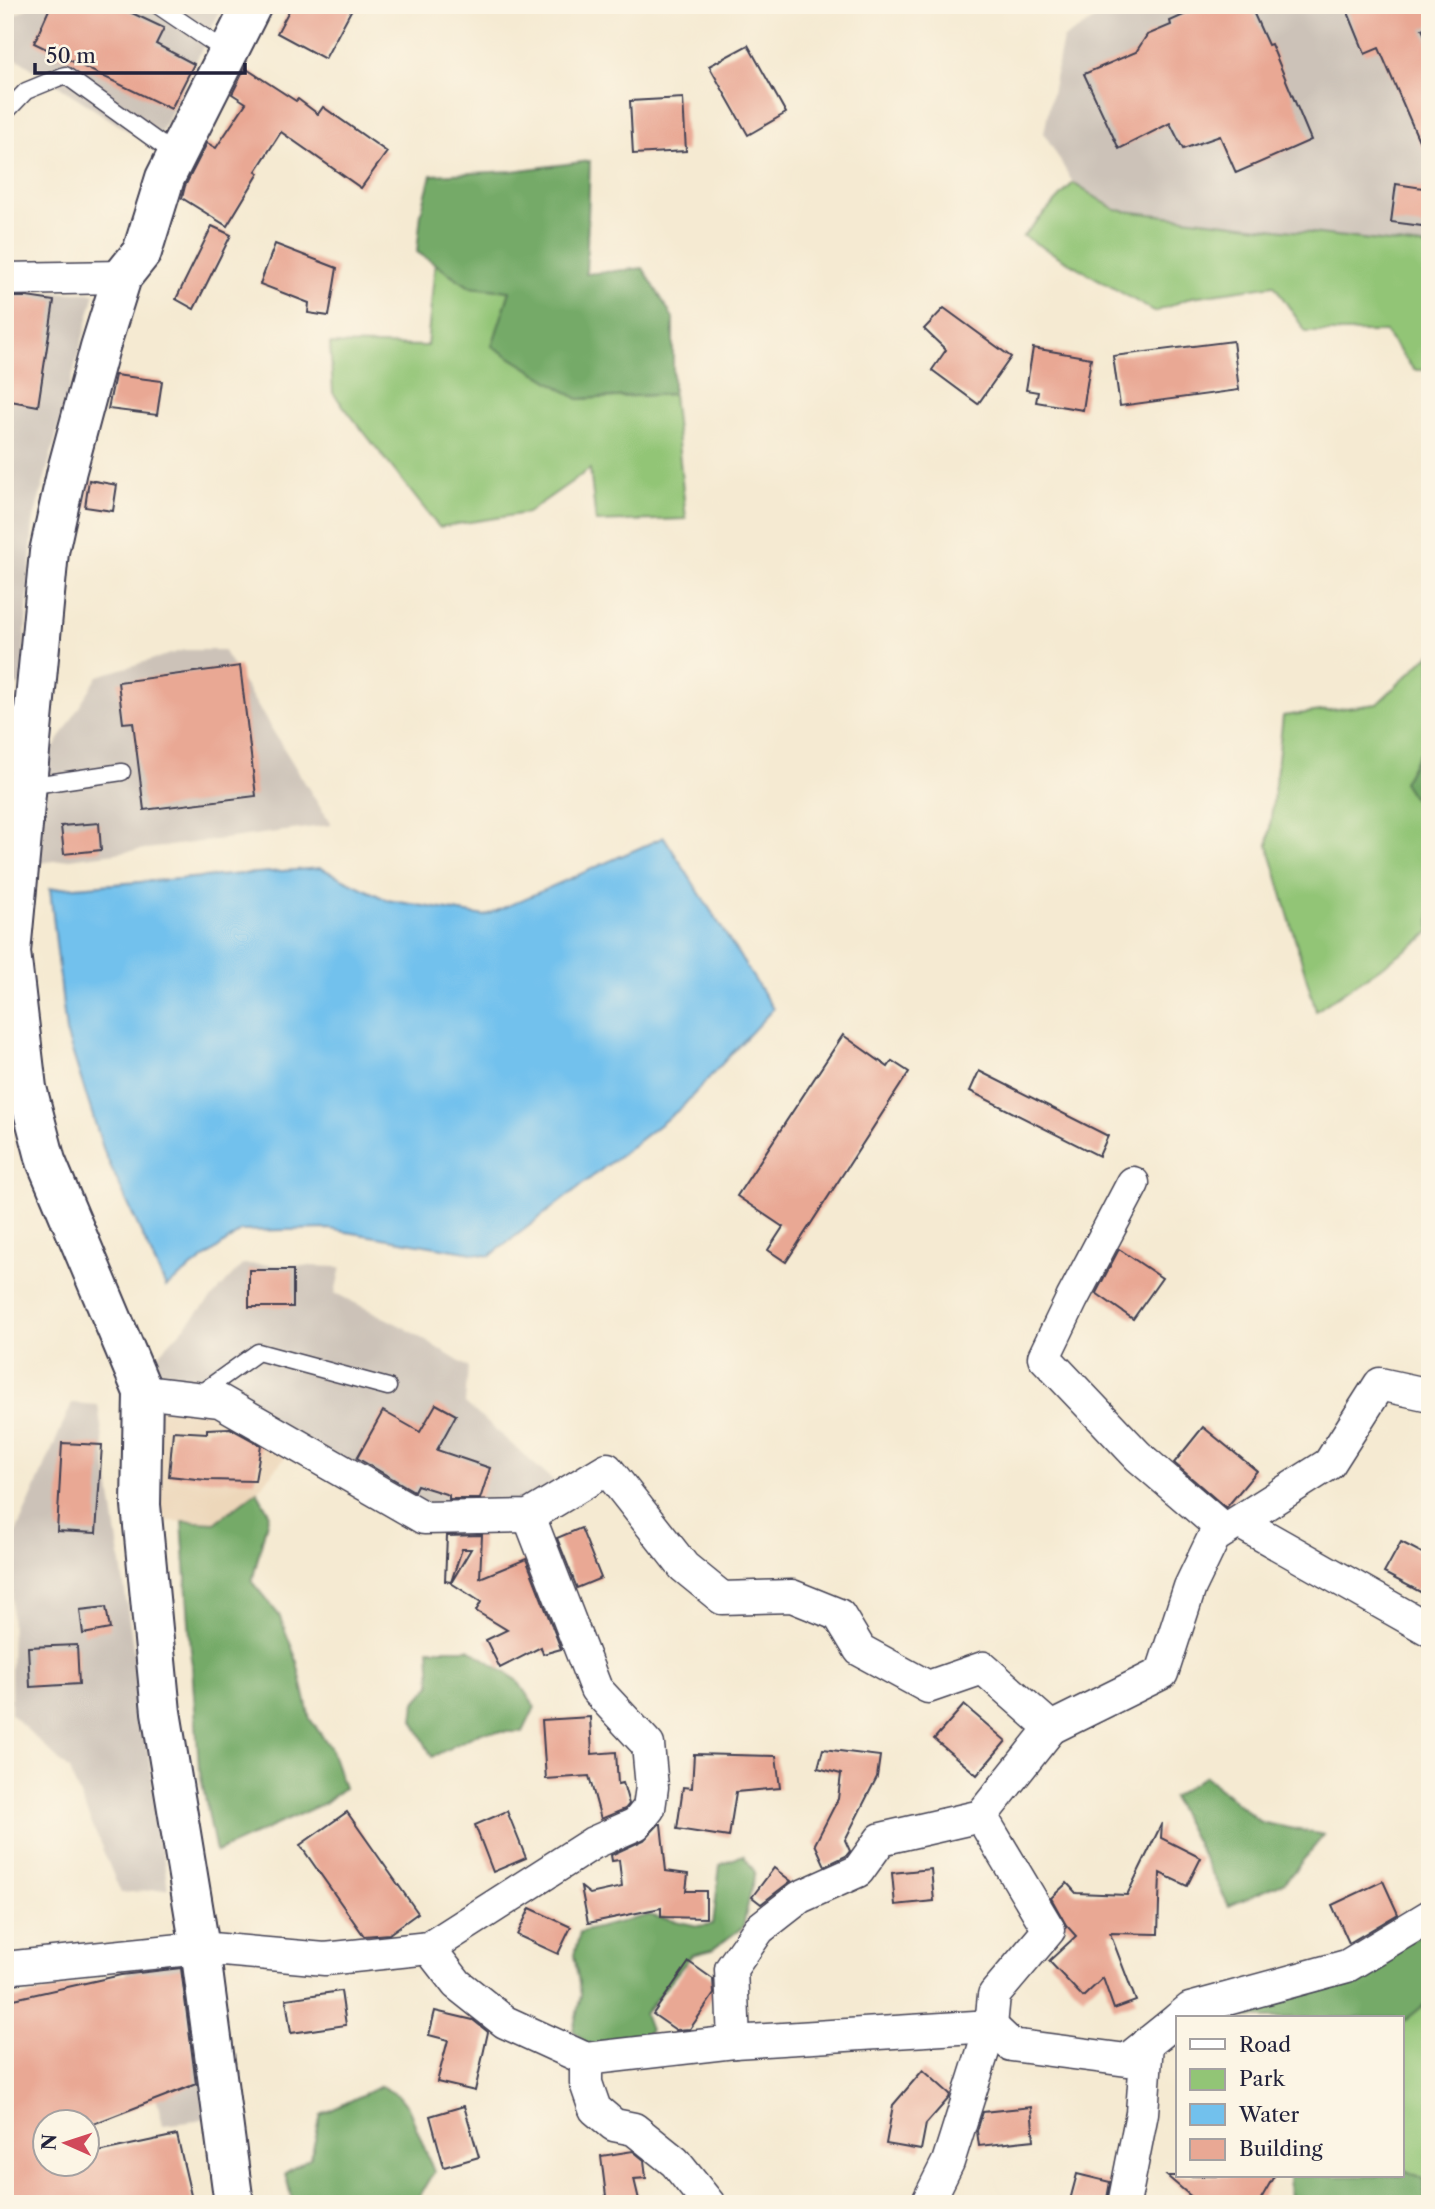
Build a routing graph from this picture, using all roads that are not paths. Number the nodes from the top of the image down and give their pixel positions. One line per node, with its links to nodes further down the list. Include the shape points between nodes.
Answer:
1 (157, 5): 3 (lane)
2 (252, 5): 3 (street)
3 (228, 53): 5 (street)
4 (5, 113): 5 (lane, via 26,90 65,75)
5 (176, 155): 6 (street, via 142,251)
6 (122, 277): 7 (street); 9 (street, via 67,470 49,552)
7 (5, 279)
8 (122, 772): 9 (lane)
9 (27, 786): 10 (street, via 11,952 27,1088)
10 (20, 1107): 13 (street)
11 (1133, 1184): 17 (street, via 1044,1357 1138,1456)
12 (388, 1387): 15 (lane, via 258,1352)
13 (143, 1392): 15 (street); 22 (street, via 141,1505 161,1712)
14 (1430, 1395): 17 (street, via 1380,1384 1329,1464)
15 (192, 1398): 16 (street, via 220,1401 424,1518)
16 (529, 1516): 19 (street, via 607,1469 684,1567 722,1598 792,1595 839,1615 860,1650 929,1687 983,1668); 23 (street, via 596,1689 648,1745 649,1808 636,1824 593,1843)
17 (1232, 1526): 18 (street); 19 (street, via 1214,1537 1190,1587 1162,1673)
18 (1430, 1630)
19 (1051, 1728): 20 (street)
20 (981, 1816): 27 (street, via 1049,1930 994,1995); 28 (street, via 881,1839 858,1871 800,1897 759,1930 731,1969)
21 (1430, 1916): 25 (street, via 1346,1966 1190,2009)
22 (200, 1948): 23 (street, via 325,1959); 24 (street); 31 (street)
23 (429, 1948): 30 (street, via 457,1984 505,2022)
24 (5, 1968)
25 (1182, 2016)
26 (1176, 2021): 29 (street)
27 (991, 2026): 28 (street); 29 (street, via 1011,2045 1127,2060); 33 (street, via 948,2162)
28 (734, 2042): 30 (street)
29 (1147, 2043): 34 (street, via 1142,2113)
30 (586, 2059): 32 (street, via 586,2082 595,2109 614,2125 634,2129 675,2162)
31 (234, 2204)
32 (709, 2204)
33 (927, 2204)
34 (1124, 2204)

